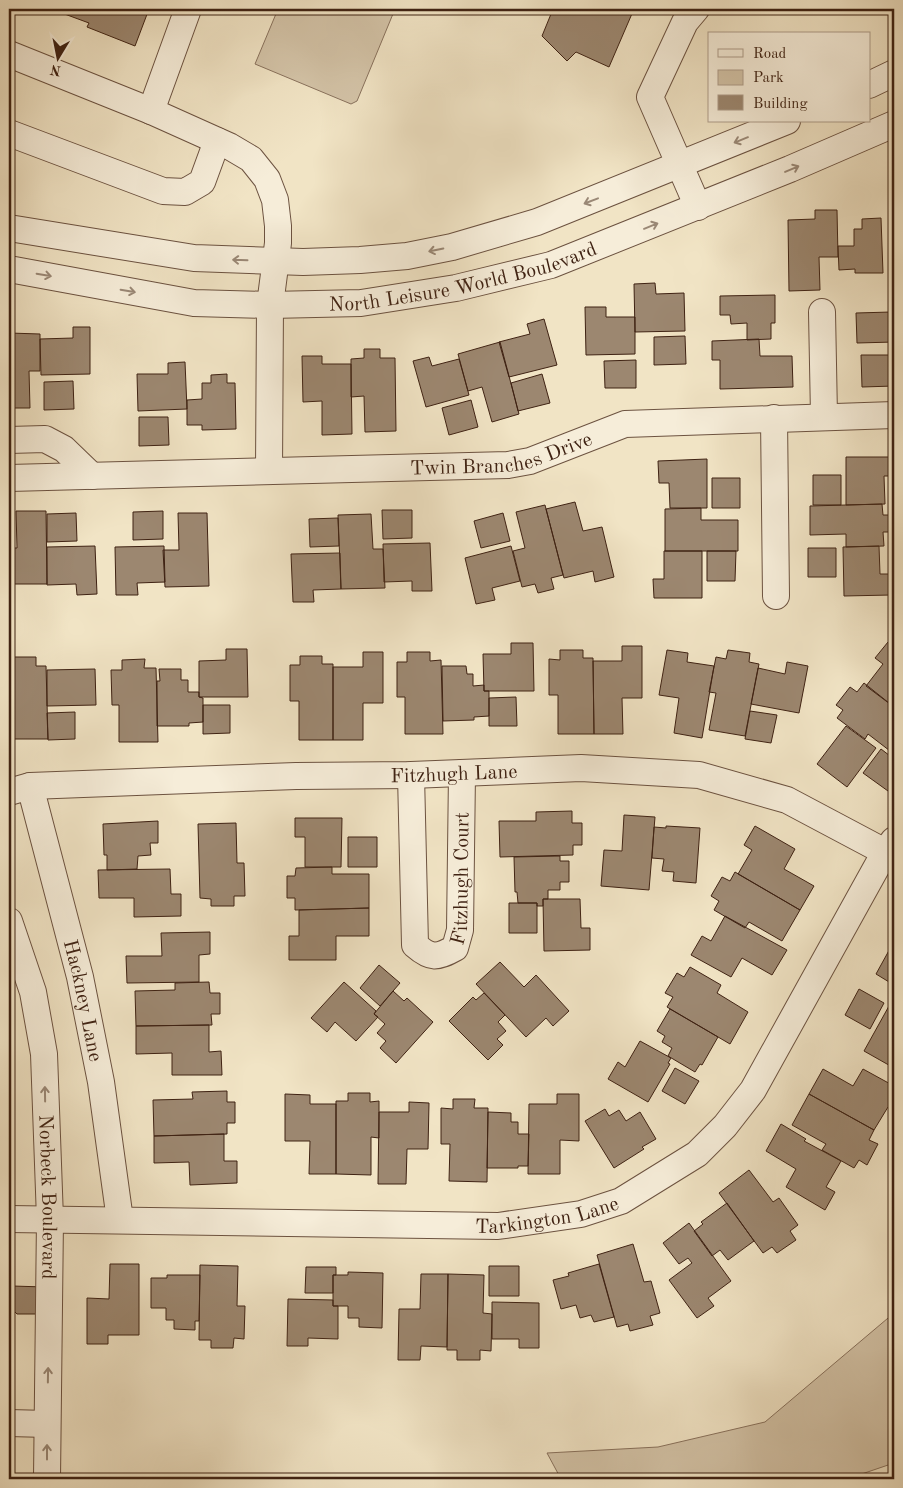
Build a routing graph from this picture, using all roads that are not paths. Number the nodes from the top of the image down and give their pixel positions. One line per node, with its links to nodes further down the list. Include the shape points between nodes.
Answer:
1 (188, 9): 6 (street)
2 (696, 9): 11 (street, via 685,22 650,97)
3 (9, 54): 6 (street)
4 (894, 73): 5 (street)
5 (870, 84)
6 (151, 111): 10 (street)
7 (784, 122): 11 (street, North Leisure World Boulevard, one-way to 11)
8 (894, 124): 12 (street, North Leisure World Boulevard, one-way to 8)
9 (9, 133): 10 (street, via 163,191 185,192 202,182)
10 (218, 141): 14 (street, via 251,159 267,179 277,217)
11 (679, 164): 12 (street); 14 (street, North Leisure World Boulevard, one-way to 14, via 537,222 452,247 407,256 360,260)
12 (698, 207): 16 (street, North Leisure World Boulevard, one-way to 12, via 361,303 456,288 551,265)
13 (9, 228): 14 (street, North Leisure World Boulevard, one-way to 13, via 194,258)
14 (276, 261): 16 (street)
15 (9, 269): 16 (street, North Leisure World Boulevard, one-way to 16, via 194,303)
16 (270, 305): 22 (street)
17 (822, 312): 19 (street)
18 (894, 415): 19 (street, Twin Branches Drive)
19 (824, 416): 20 (street, Twin Branches Drive)
20 (774, 418): 22 (street, Twin Branches Drive, via 625,424 530,461 508,465); 25 (street)
21 (9, 440): 23 (street, via 45,439 64,449)
22 (269, 470): 23 (street, Twin Branches Drive)
23 (92, 476): 24 (street, Twin Branches Drive)
24 (9, 478)
25 (776, 596)
26 (462, 773): 27 (street, Fitzhugh Lane); 27 (street, Fitzhugh Court, via 460,930 455,948 441,956 425,954 415,945); 29 (street, Fitzhugh Lane, via 581,768 699,775 787,800)
27 (411, 775): 28 (street, Fitzhugh Lane, via 296,776)
28 (19, 789): 33 (street, Hackney Lane, via 82,986 101,1082)
29 (890, 846): 33 (street, Tarkington Lane, via 753,1090 725,1126 696,1154 621,1201 581,1214 498,1226)
30 (9, 921): 32 (street, Norbeck Boulevard, one-way to 30, via 44,1054 33,992)
31 (9, 1219): 32 (street, Tarkington Lane)
32 (50, 1219): 33 (street, Tarkington Lane); 35 (street, Norbeck Boulevard, one-way to 32)
33 (120, 1220)
34 (9, 1423): 35 (street)
35 (47, 1424): 36 (street, Norbeck Boulevard, one-way to 35)
36 (47, 1479)

